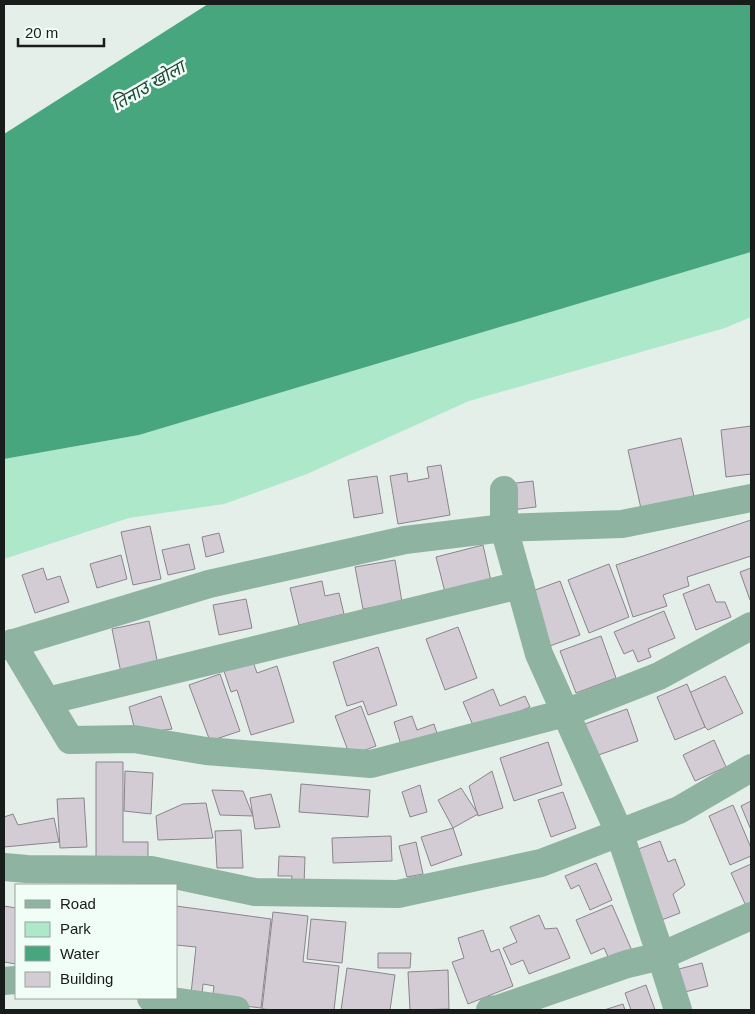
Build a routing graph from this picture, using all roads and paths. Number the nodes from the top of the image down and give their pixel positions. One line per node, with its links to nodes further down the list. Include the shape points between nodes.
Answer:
1 (504, 490): 3 (street)
2 (751, 498): 3 (street, via 622,524)
3 (504, 528): 4 (street); 6 (street, via 405,540 209,584)
4 (520, 585): 7 (street); 8 (street, via 539,654)
5 (751, 626): 8 (street, via 659,676)
6 (8, 645): 7 (street)
7 (47, 701): 8 (street, via 70,740 134,739 206,751 371,764)
8 (565, 712): 10 (street)
9 (751, 768): 10 (street, via 679,810)
10 (619, 832): 11 (street, via 541,863 398,894 255,892 151,870); 13 (street)
11 (4, 866)
12 (751, 916): 13 (street)
13 (661, 956): 16 (street, via 627,964); 17 (street)
14 (158, 999): 15 (street)
15 (236, 1010)
16 (490, 1010)
17 (678, 1010)

